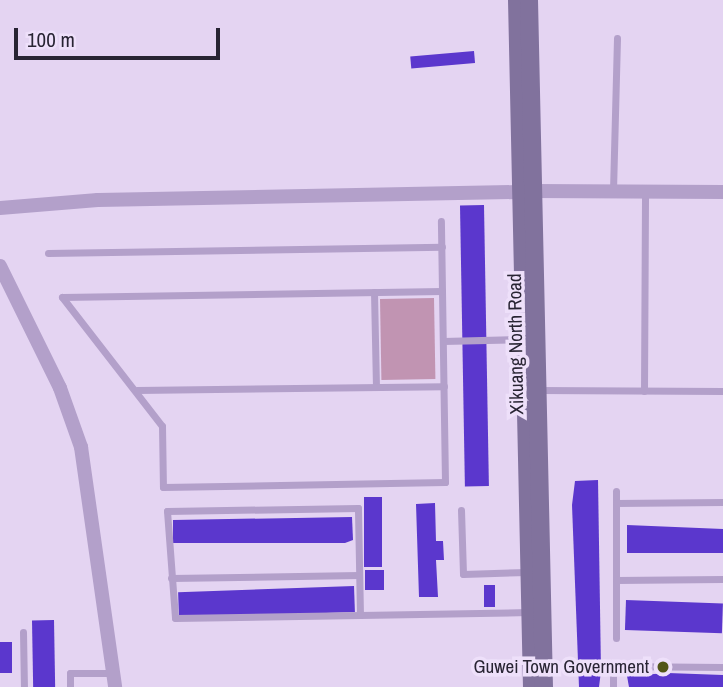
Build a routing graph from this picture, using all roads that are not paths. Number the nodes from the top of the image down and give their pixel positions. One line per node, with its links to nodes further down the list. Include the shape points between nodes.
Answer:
1 (517, 0): 4 (main road, Xikuang North Road)
2 (529, 0): 4 (main road, Xikuang North Road)
3 (617, 38): 5 (lane)
4 (527, 191): 5 (street); 8 (street, via 98,200); 15 (main road, Xikuang North Road); 20 (main road, Xikuang North Road)
5 (613, 191): 6 (street)
6 (645, 192): 7 (street); 21 (lane)
7 (723, 192)
8 (0, 208)
9 (441, 221): 10 (lane)
10 (442, 247): 11 (lane); 13 (lane)
11 (48, 253)
12 (0, 266): 37 (street, via 60,388 82,447)
13 (442, 291): 14 (lane); 16 (lane)
14 (374, 292): 18 (lane); 19 (lane, via 62,297)
15 (524, 339): 16 (lane); 27 (main road, Xikuang North Road)
16 (443, 341): 17 (lane)
17 (444, 386): 18 (lane); 19 (lane, via 445,482 163,487 162,426)
18 (376, 387): 19 (lane)
19 (137, 390)
20 (537, 390): 21 (lane); 41 (main road, Xikuang North Road)
21 (644, 391): 22 (lane)
22 (723, 391)
23 (615, 491): 25 (lane)
24 (723, 502): 25 (lane)
25 (616, 503): 31 (lane)
26 (461, 510): 27 (lane, via 463,574)
27 (529, 572): 32 (main road, Xikuang North Road)
28 (359, 575): 29 (lane); 29 (lane, via 358,508 167,512); 33 (lane)
29 (172, 578): 33 (lane, via 175,618)
30 (723, 579): 31 (lane)
31 (616, 580): 35 (lane)
32 (530, 612): 33 (lane); 40 (main road, Xikuang North Road)
33 (360, 615)
34 (23, 632): 38 (lane)
35 (616, 638)
36 (723, 667): 42 (lane, via 613,666)
37 (114, 680): 39 (lane, via 70,673)
38 (24, 687)
39 (70, 687)
40 (532, 687)
41 (544, 687)
42 (613, 687)

